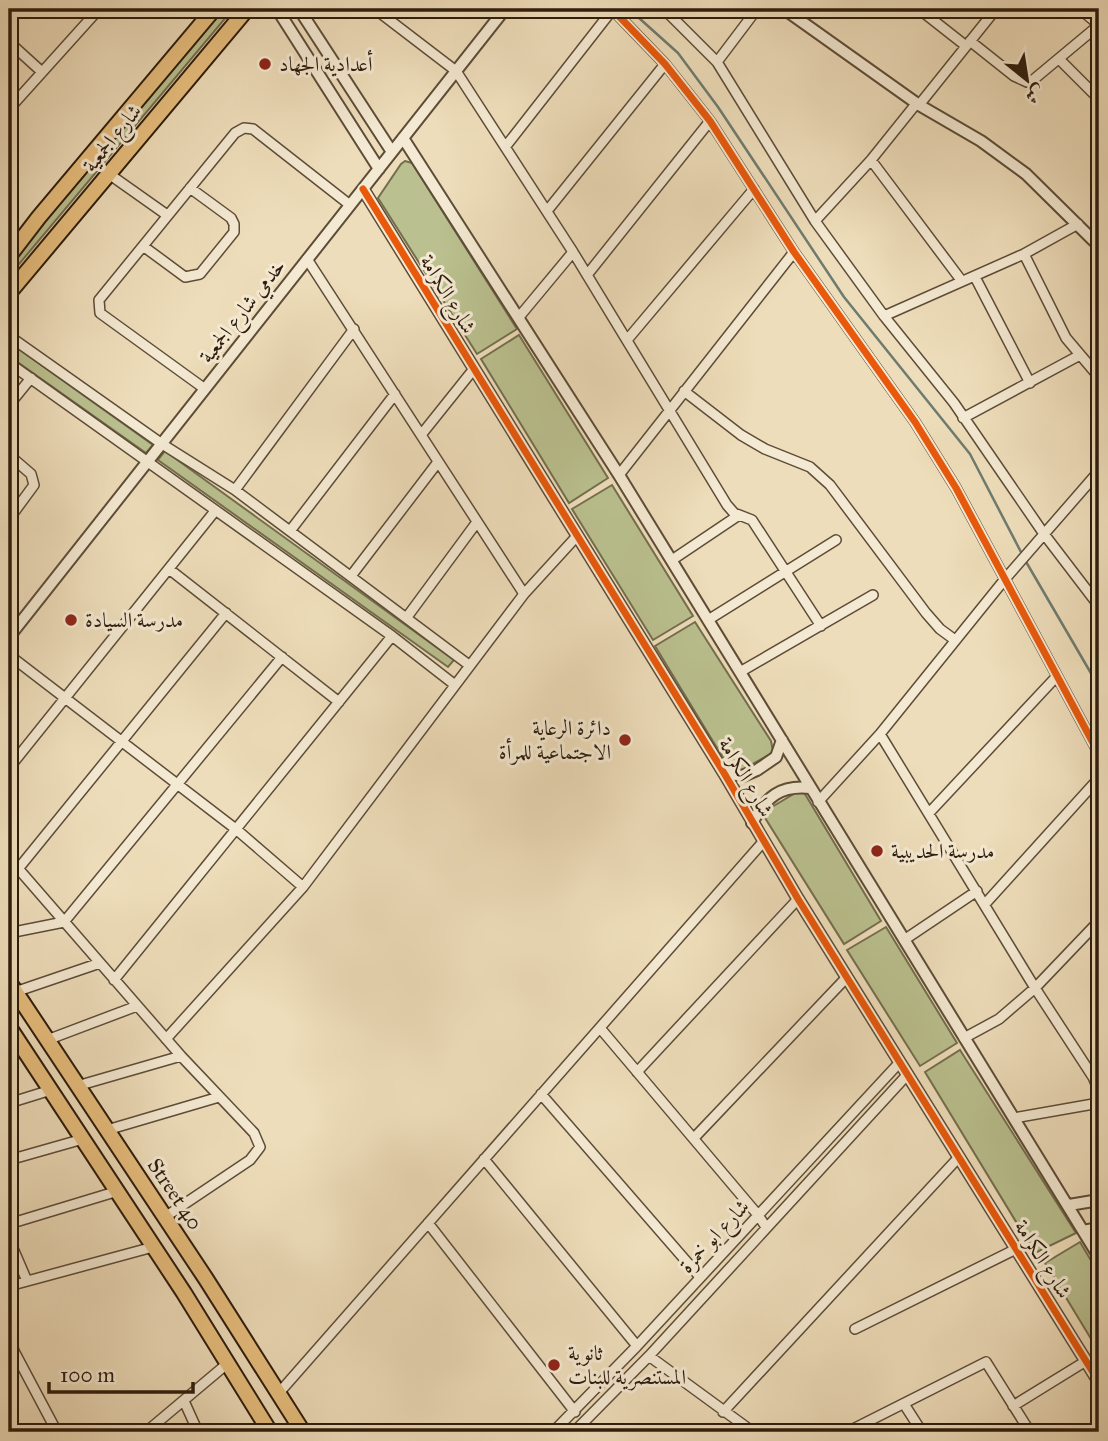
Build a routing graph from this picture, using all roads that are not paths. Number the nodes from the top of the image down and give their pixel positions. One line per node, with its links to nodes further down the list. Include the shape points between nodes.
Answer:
1 (99, 9): 24 (street)
2 (214, 9): 35 (main road, شارع الجمعية)
3 (247, 9): 34 (main road, شارع الجمعية)
4 (277, 9): 33 (street)
5 (299, 9): 31 (street)
6 (486, 9): 16 (street)
7 (505, 9): 16 (street, خدمي شارع الجمعية)
8 (613, 9): 22 (street); 30 (street)
9 (664, 9): 21 (street)
10 (757, 9): 21 (street)
11 (784, 9): 26 (street)
12 (919, 9): 19 (street)
13 (996, 9): 19 (street)
14 (1080, 9): 17 (street)
15 (379, 10): 23 (street)
16 (498, 18): 23 (street, خدمي شارع الجمعية)
17 (1099, 25): 20 (street)
18 (9, 42): 24 (street)
19 (968, 43): 20 (street, via 1027,82); 26 (street)
20 (1059, 59): 25 (street)
21 (717, 62): 44 (street)
22 (665, 64): 28 (street); 41 (street)
23 (456, 71): 29 (street, خدمي شارع الجمعية); 30 (street)
24 (42, 72): 27 (street)
25 (1099, 99)
26 (918, 104): 32 (street); 45 (street, via 1026,174)
27 (9, 109)
28 (710, 121): 38 (street); 54 (street)
29 (403, 138): 31 (street, خدمي شارع الجمعية); 59 (street)
30 (506, 146): 41 (street)
31 (392, 152): 33 (street, خدمي شارع الجمعية)
32 (871, 160): 44 (street); 56 (street)
33 (379, 169): 37 (street, خدمي شارع الجمعية)
34 (109, 174): 39 (main road, شارع الجمعية); 42 (street)
35 (71, 179): 39 (main road, via 78,192); 43 (main road, شارع الجمعية)
36 (190, 188): 40 (street, via 234,133 244,128 253,129); 42 (street); 47 (street, via 234,225 234,232 200,274 185,277)
37 (363, 188): 40 (street, خدمي شارع الجمعية); 65 (street, شارع الكرامة)
38 (754, 190): 49 (street); 62 (street)
39 (92, 196): 46 (main road, شارع الجمعية)
40 (350, 205): 53 (street, خدمي شارع الجمعية)
41 (547, 211): 50 (street)
42 (167, 215): 47 (street)
43 (38, 217): 46 (main road, via 52,221); 52 (main road, شارع الجمعية)
44 (815, 221): 58 (street)
45 (1078, 224): 48 (street); 51 (street)
46 (59, 233): 57 (main road, شارع الجمعية)
47 (143, 246): 69 (street, via 99,300 100,313)
48 (1099, 246)
49 (793, 252): 70 (street); 95 (street, via 915,422)
50 (573, 253): 54 (street); 59 (street)
51 (1024, 254): 55 (street); 63 (street, via 1066,338)
52 (9, 256)
53 (307, 259): 60 (street); 69 (street, خدمي شارع الجمعية)
54 (587, 275): 62 (street)
55 (975, 277): 56 (street); 68 (street)
56 (961, 280): 58 (street)
57 (9, 293)
58 (884, 316): 74 (street)
59 (519, 317): 81 (street)
60 (354, 329): 71 (street); 82 (street)
61 (9, 335): 76 (street)
62 (627, 340): 73 (street)
63 (1080, 355): 66 (street); 68 (street)
64 (9, 363): 67 (street)
65 (473, 370): 75 (street); 89 (street, شارع الكرامة)
66 (1099, 377)
67 (31, 378): 72 (street); 78 (street)
68 (1030, 383): 74 (street)
69 (205, 389): 76 (street, خدمي شارع الجمعية)
70 (684, 391): 73 (street); 105 (street, via 741,435 810,467 830,485 926,613)
71 (395, 394): 75 (street); 87 (street)
72 (9, 405)
73 (669, 410): 81 (street); 84 (street, via 727,505)
74 (963, 418): 88 (street)
75 (421, 435): 79 (street)
76 (162, 444): 78 (street, خدمي شارع الجمعية); 82 (street)
77 (9, 455): 85 (street, via 31,474 34,485)
78 (148, 461): 83 (street); 104 (street, خدمي شارع الجمعية)
79 (438, 462): 86 (street); 94 (street)
80 (1099, 471): 88 (street)
81 (619, 475): 91 (street)
82 (235, 490): 87 (street)
83 (215, 511): 92 (street); 103 (street)
84 (739, 515): 91 (street); 93 (street, via 752,520)
85 (9, 519)
86 (477, 522): 96 (street); 100 (street)
87 (290, 531): 94 (street)
88 (1044, 534): 95 (street); 98 (street)
89 (577, 537): 96 (street); 119 (street, شارع الكرامة)
90 (836, 540): 93 (street)
91 (672, 560): 101 (street)
92 (169, 569): 99 (street); 112 (street)
93 (785, 572): 101 (street); 102 (street)
94 (351, 576): 100 (street)
95 (1005, 579): 105 (street); 110 (street)
96 (524, 594): 108 (street)
97 (873, 595): 102 (street)
98 (1099, 606)
99 (226, 613): 107 (street); 116 (street)
100 (407, 617): 108 (street)
101 (708, 620): 109 (street)
102 (821, 626): 109 (street)
103 (391, 636): 111 (street); 113 (street)
104 (9, 637)
105 (955, 640): 114 (street)
106 (9, 655): 112 (street)
107 (282, 657): 113 (street); 121 (street)
108 (469, 665): 111 (street)
109 (740, 672): 115 (street)
110 (1057, 676): 117 (street); 124 (street)
111 (455, 685): 130 (street)
112 (65, 699): 116 (street); 118 (street)
113 (339, 702): 126 (street)
114 (880, 734): 123 (street); 124 (street)
115 (782, 740): 119 (street, via 776,757 757,770 743,776); 122 (street)
116 (123, 742): 121 (street); 129 (street)
117 (1099, 754)
118 (9, 768)
119 (724, 773): 125 (street, شارع الكرامة)
120 (1099, 778): 133 (street)
121 (178, 785): 126 (street); 135 (street)
122 (810, 788): 123 (street); 125 (street, via 793,787 778,793 763,803)
123 (818, 802): 137 (street)
124 (929, 813): 131 (street)
125 (752, 822): 127 (street, شارع الكرامة)
126 (237, 830): 130 (street); 140 (street)
127 (763, 842): 132 (street, شارع الكرامة); 145 (street)
128 (9, 858): 129 (street)
129 (18, 869): 135 (street)
130 (303, 887): 147 (street)
131 (977, 891): 133 (street); 137 (street)
132 (798, 899): 139 (street, شارع الكرامة); 151 (street)
133 (985, 904): 142 (street)
134 (1099, 921): 142 (street)
135 (64, 922): 136 (street); 138 (street)
136 (9, 933)
137 (904, 940): 146 (street)
138 (100, 963): 140 (street); 141 (street)
139 (847, 977): 150 (street, شارع الكرامة); 165 (street)
140 (114, 979): 143 (street)
141 (12, 987): 148 (main road, Street 40)
142 (1035, 988): 146 (street, via 999,1019); 152 (street)
143 (137, 1006): 147 (street); 148 (street)
144 (9, 1027): 156 (main road)
145 (600, 1028): 151 (street); 157 (street)
146 (964, 1038): 162 (street)
147 (166, 1039): 149 (street)
148 (47, 1040): 154 (main road, Street 40)
149 (181, 1056): 154 (street); 158 (street)
150 (900, 1062): 153 (street, شارع الكرامة); 173 (street, شارع ابو خمرة)
151 (637, 1072): 165 (street)
152 (1096, 1073): 155 (street)
153 (907, 1075): 167 (street, شارع الكرامة); 177 (street, شارع ابو خمرة)
154 (76, 1084): 156 (main road, via 66,1094); 161 (main road, Street 40)
155 (1099, 1091)
156 (53, 1092): 159 (street); 163 (main road)
157 (541, 1094): 168 (street); 184 (street)
158 (219, 1097): 164 (street); 174 (street, via 254,1133 260,1147 250,1160)
159 (9, 1103)
160 (1099, 1103): 162 (street)
161 (93, 1110): 163 (main road, via 81,1109); 164 (main road, Street 40)
162 (1014, 1118): 172 (street)
163 (71, 1121): 166 (main road)
164 (107, 1130): 174 (main road, Street 40)
165 (694, 1138): 173 (street)
166 (83, 1139): 169 (street); 170 (main road)
167 (959, 1157): 182 (street, شارع الكرامة); 199 (street)
168 (484, 1159): 175 (street); 189 (street)
169 (9, 1160)
170 (118, 1191): 176 (street); 181 (main road)
171 (1099, 1200): 172 (street)
172 (1069, 1205): 179 (street)
173 (758, 1214): 177 (street); 184 (street, شارع ابو خمرة)
174 (164, 1216): 194 (main road, Street 40)
175 (428, 1223): 194 (street); 198 (street)
176 (9, 1224)
177 (766, 1227): 190 (street, شارع ابو خمرة)
178 (1099, 1228): 179 (street)
179 (1083, 1231): 183 (street)
180 (9, 1240): 185 (street)
181 (153, 1247): 185 (street); 192 (main road)
182 (1016, 1249): 187 (street); 191 (street, شارع الكرامة)
183 (1099, 1257)
184 (700, 1277): 189 (street, شارع ابو خمرة)
185 (27, 1281): 186 (street)
186 (9, 1286)
187 (855, 1329)
188 (10, 1339): 202 (street)
189 (638, 1346): 198 (street, شارع ابو خمرة)
190 (649, 1356): 199 (street); 201 (street, شارع ابو خمرة)
191 (1086, 1361): 193 (street, شارع الكرامة); 197 (street)
192 (228, 1363): 195 (street); 205 (main road)
193 (1099, 1382)
194 (278, 1394): 206 (main road, Street 40)
195 (184, 1401): 203 (street); 204 (street)
196 (904, 1404): 197 (street, via 986,1363); 209 (street); 210 (street)
197 (1013, 1406): 211 (street)
198 (575, 1412): 200 (street, شارع ابو خمرة)
199 (723, 1412): 208 (street)
200 (564, 1422): 201 (street); 207 (street, شارع ابو خمرة)
201 (578, 1431)
202 (57, 1432)
203 (146, 1432)
204 (198, 1432)
205 (270, 1432)
206 (303, 1432)
207 (553, 1432)
208 (753, 1432)
209 (847, 1432)
210 (922, 1432)
211 (1030, 1432)

